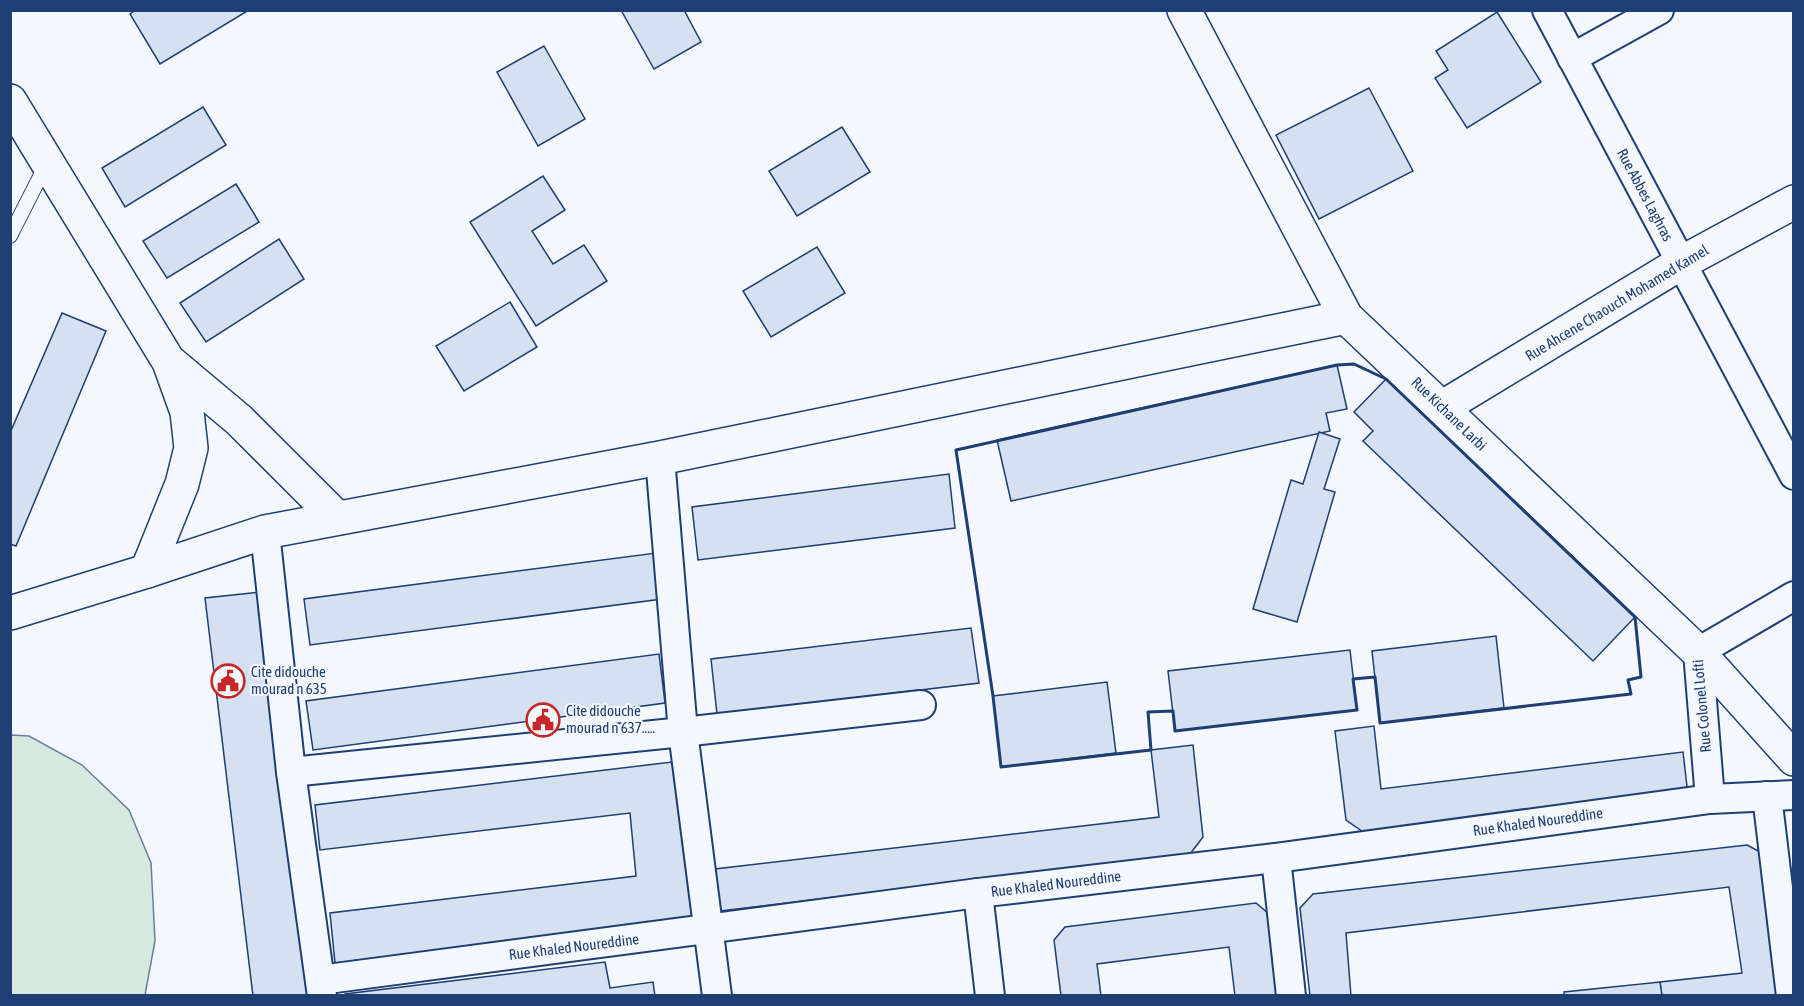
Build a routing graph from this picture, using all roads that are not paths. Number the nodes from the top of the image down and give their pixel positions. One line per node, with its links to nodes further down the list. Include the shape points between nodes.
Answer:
1 (1184, 10): 10 (street, Rue Kichane Larbi)
2 (1547, 10): 4 (street, Rue Abbes Laghras)
3 (1659, 10): 4 (street)
4 (1572, 58): 9 (street, Rue Abbes Laghras)
5 (10, 100): 6 (street)
6 (47, 161): 8 (lane); 11 (street)
7 (1794, 202): 9 (street, Rue Ahcene Chaouch Mohamed Kamel)
8 (10, 236)
9 (1681, 263): 12 (street, Rue Ahcene Chaouch Mohamed Kamel); 14 (street, Rue Abbes Laghras)
10 (1346, 317): 12 (street, Rue Kichane Larbi); 13 (street)
11 (169, 362): 15 (street, via 239,420); 17 (street, via 187,412 191,448 182,484)
12 (1443, 407): 20 (street, Rue Kichane Larbi)
13 (660, 458): 15 (street); 22 (street)
14 (1794, 475)
15 (337, 518): 16 (street)
16 (265, 532): 17 (street); 24 (street)
17 (147, 571): 19 (street)
18 (1794, 596): 20 (street, Rue Colonel Lofti)
19 (10, 613)
20 (1698, 652): 23 (street, Rue Kichane Larbi); 26 (street, Rue Colonel Lofti)
21 (921, 705): 22 (street)
22 (683, 732): 24 (street); 29 (street)
23 (1794, 759)
24 (291, 772): 30 (street)
25 (1780, 795): 26 (street, Rue Khaled Noureddine); 34 (street)
26 (1710, 799): 27 (street, Rue Khaled Noureddine)
27 (1276, 858): 28 (street, Rue Khaled Noureddine); 33 (street)
28 (978, 893): 29 (street, Rue Khaled Noureddine); 32 (street)
29 (709, 930): 30 (street, Rue Khaled Noureddine); 31 (street)
30 (321, 988)
31 (717, 996)
32 (990, 996)
33 (1291, 996)
34 (1791, 996)

